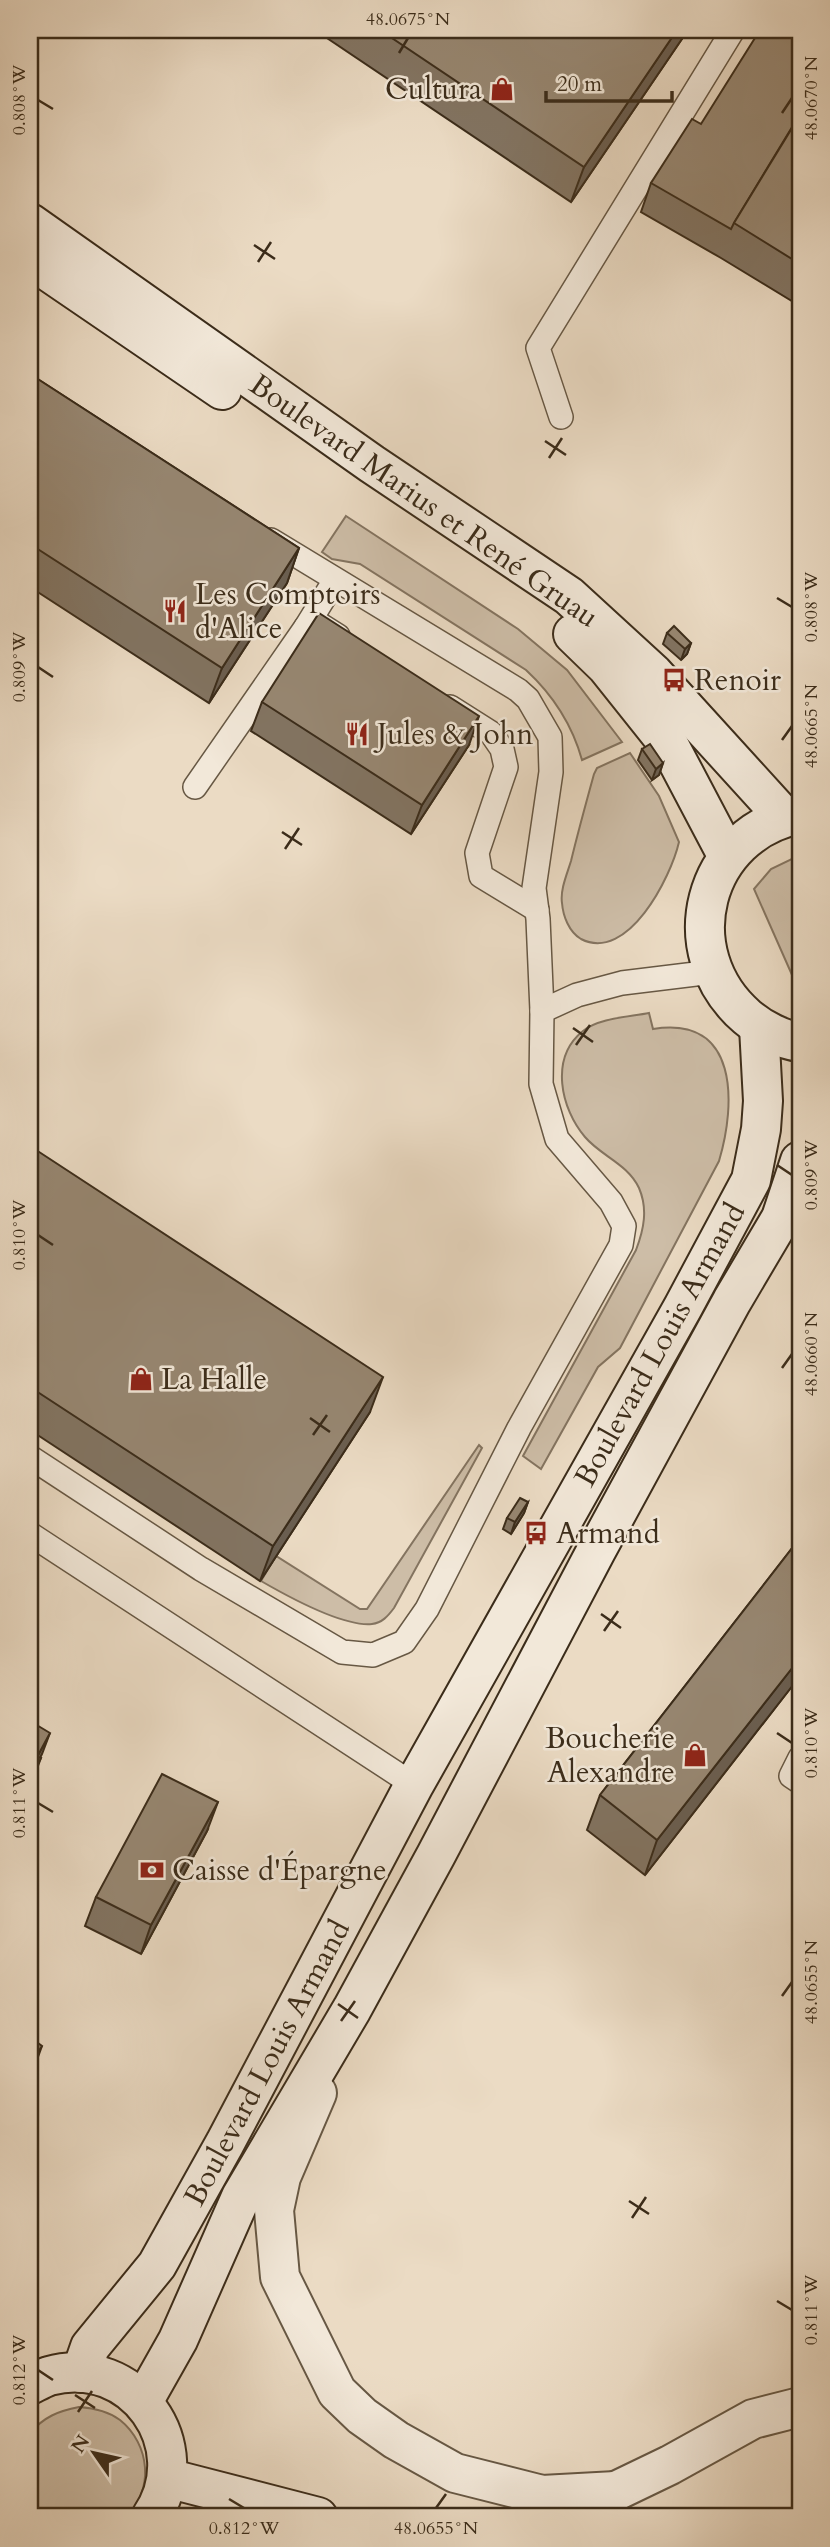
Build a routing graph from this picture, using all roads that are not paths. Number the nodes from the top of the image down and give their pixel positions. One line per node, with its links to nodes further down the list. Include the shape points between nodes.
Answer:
1 (733, 30): 4 (lane, via 538,348)
2 (30, 223): 11 (main road, Boulevard Marius et René Gruau, via 569,596 653,673)
3 (30, 259): 12 (main road, Boulevard Marius et René Gruau, via 558,620 606,666 669,745)
4 (561, 417)
5 (255, 529): 6 (lane)
6 (335, 580): 7 (lane); 13 (lane, via 528,699 550,737 551,772 534,888)
7 (306, 626): 8 (lane, via 319,624); 10 (lane)
8 (354, 646)
9 (434, 697): 13 (lane, via 491,733 502,749 506,767 477,853 481,876)
10 (195, 787)
11 (792, 816): 12 (main road, via 752,833)
12 (727, 857): 14 (main road, via 709,892 703,932)
13 (537, 910): 15 (lane)
14 (712, 972): 15 (lane, via 622,983 577,995); 16 (main road, via 731,1003)
15 (542, 1011): 19 (lane, via 541,1084 557,1139 611,1202 624,1226 621,1245 519,1428 427,1609 404,1642 373,1655 342,1652 201,1569)
16 (759, 1027): 17 (main road); 23 (main road, Boulevard Louis Armand, via 763,1101 751,1180)
17 (800, 1042)
18 (800, 1161): 24 (main road, Boulevard Louis Armand, via 781,1218 596,1551)
19 (30, 1457)
20 (30, 1534): 23 (lane)
21 (800, 1758): 22 (lane, via 792,1776)
22 (800, 1783)
23 (414, 1785): 25 (main road, Boulevard Louis Armand, via 158,2265 90,2347)
24 (352, 2009): 27 (main road, Boulevard Louis Armand, via 241,2197 178,2340); 30 (main road, via 281,2177 274,2210 280,2277 337,2392 396,2440 455,2473 542,2495)
25 (81, 2372): 26 (main road, via 49,2376); 27 (main road, via 125,2386)
26 (30, 2385)
27 (143, 2402): 29 (main road, via 158,2424 167,2451)
28 (800, 2407): 30 (main road, via 753,2419)
29 (167, 2478): 31 (main road); 32 (main road)
30 (616, 2491): 33 (main road)
31 (151, 2517)
32 (318, 2517)
33 (577, 2517)

